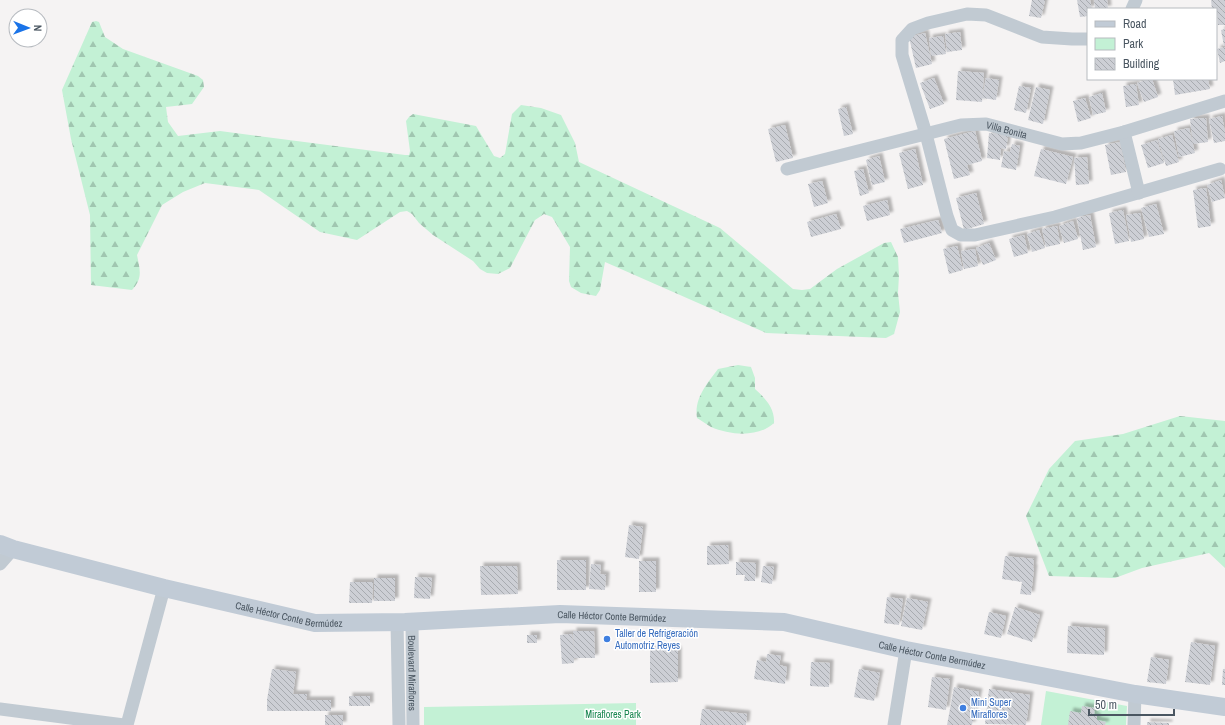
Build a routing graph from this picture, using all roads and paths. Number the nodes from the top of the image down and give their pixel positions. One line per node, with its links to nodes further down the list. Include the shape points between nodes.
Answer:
1 (1087, 39): 4 (street, via 1042,37 986,15 967,14 912,29 902,40 902,55)
2 (1225, 101): 3 (street, Villa Bonita)
3 (1124, 132): 4 (street, Villa Bonita, via 1081,143 1062,144 986,124 961,125); 7 (street)
4 (926, 134): 5 (street, Villa Bonita); 7 (street, via 946,216 952,230 962,235 975,235 1056,217)
5 (787, 168)
6 (1220, 169): 7 (street)
7 (1139, 193)
8 (6, 546): 9 (street); 10 (street, Calle Héctor Conte Bermúdez)
9 (0, 564)
10 (164, 588): 11 (street, Calle Héctor Conte Bermúdez, via 315,623); 17 (street)
11 (405, 622): 12 (street, Calle Héctor Conte Bermúdez, via 560,614 784,622); 18 (street); 19 (street, Boulevard Miraflores)
12 (906, 650): 13 (street, Calle Héctor Conte Bermúdez); 20 (street)
13 (1135, 694): 14 (street, Calle Héctor Conte Bermúdez); 21 (street)
14 (1225, 708)
15 (0, 709): 16 (street)
16 (124, 725)
17 (127, 725)
18 (399, 725)
19 (413, 725)
20 (894, 725)
21 (1134, 725)

